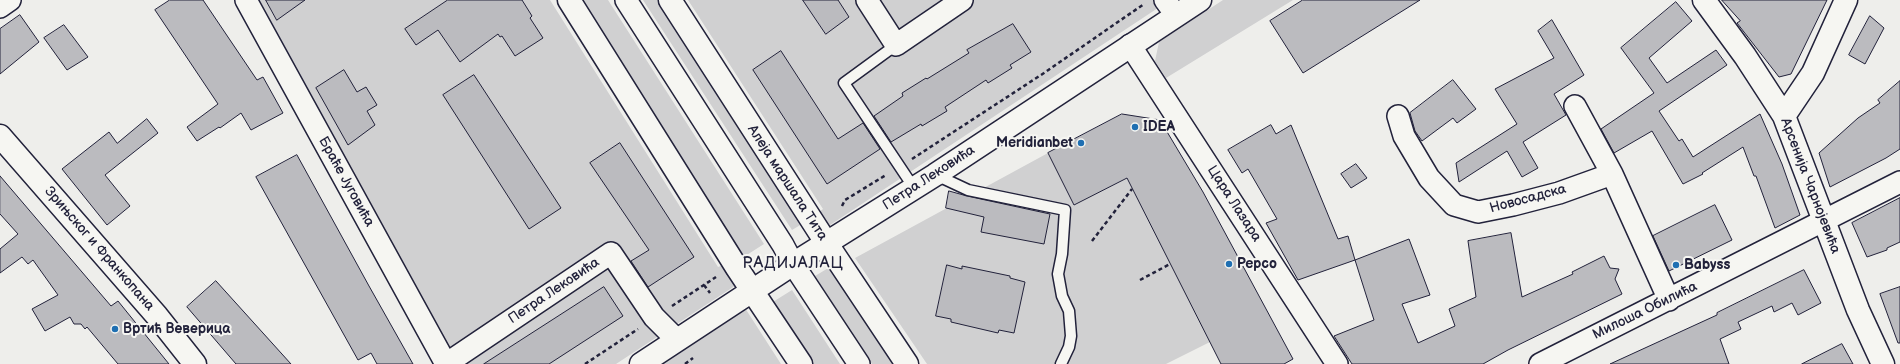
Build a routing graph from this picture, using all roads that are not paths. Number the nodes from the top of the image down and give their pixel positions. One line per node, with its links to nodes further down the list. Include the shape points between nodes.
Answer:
1 (10, 0): 11 (street)
2 (246, 0): 31 (street, Браће Југовића)
3 (570, 0): 26 (street)
4 (626, 0): 25 (street)
5 (670, 0): 24 (street, Алеја маршала Тита)
6 (867, 0): 13 (street)
7 (962, 0): 13 (street)
8 (1200, 0): 12 (street, Петра Лековића)
9 (1704, 0): 17 (street, Арсенија Чарнојевића)
10 (1846, 0): 17 (street, via 1813,73)
11 (0, 7)
12 (1171, 8): 14 (street, Петра Лековића)
13 (896, 45): 22 (lane, via 844,83)
14 (1130, 45): 20 (street, Петра Лековића); 37 (street, Цара Лазара)
15 (1576, 106): 19 (street)
16 (1398, 116): 19 (street, Новосадска, via 1404,136 1429,178 1454,205 1478,212 1559,193)
17 (1784, 116): 23 (street, Арсенија Чарнојевића)
18 (0, 136): 30 (street, Зрињског и Франкопана, via 152,310)
19 (1612, 174): 27 (street)
20 (935, 175): 22 (street, Петра Лековића); 36 (lane, via 968,190 1065,210 1058,274 1062,296 1069,311 1071,336)
21 (1900, 182): 23 (street, Милоша Обилића)
22 (914, 188): 24 (street, Петра Лековића)
23 (1823, 221): 27 (street, Милоша Обилића); 39 (street, Арсенија Чарнојевића, via 1858,310)
24 (827, 244): 25 (street, Петра Лековића); 35 (street, Алеја маршала Тита)
25 (793, 264): 26 (street, Петра Лековића); 34 (street)
26 (753, 291): 28 (street, Петра Лековића); 33 (street)
27 (1669, 300): 29 (street, Милоша Обилића)
28 (677, 340): 31 (street, Петра Лековића, via 654,318 611,253); 32 (street, Петра Лековића)
29 (1572, 357): 38 (street, Милоша Обилића)
30 (195, 364)
31 (446, 364)
32 (641, 364)
33 (801, 364)
34 (859, 364)
35 (907, 364)
36 (1061, 364)
37 (1337, 364)
38 (1540, 364)
39 (1883, 364)

